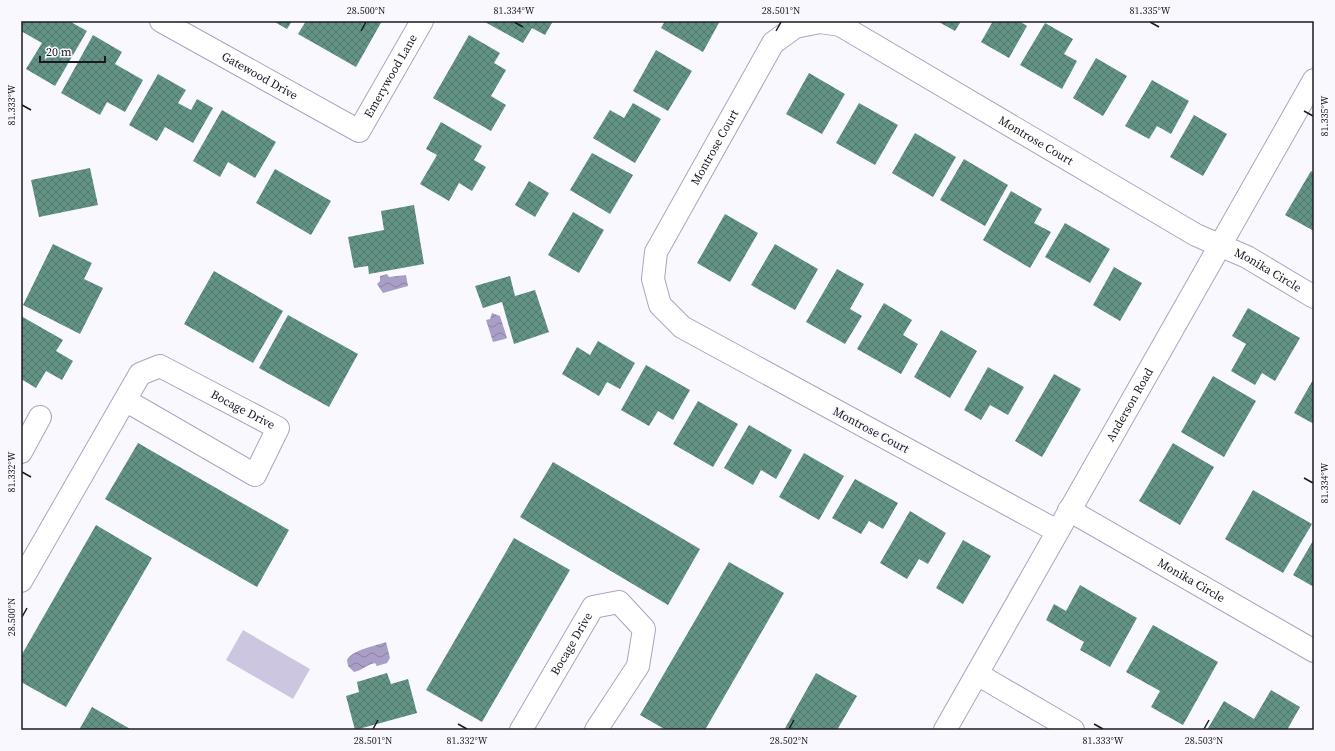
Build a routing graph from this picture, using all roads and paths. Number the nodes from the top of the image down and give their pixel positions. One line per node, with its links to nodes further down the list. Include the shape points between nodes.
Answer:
1 (161, 21): 4 (street, Gatewood Drive)
2 (422, 21): 4 (street, Emerywood Lane)
3 (1314, 80): 5 (street, Anderson Road)
4 (359, 131)
5 (1220, 246): 6 (street, Monika Circle, via 1248,257); 10 (street, Anderson Road); 11 (street, Montrose Court, via 1189,231 840,25 820,22 795,27 773,43 656,252 653,279 660,305 682,327)
6 (1314, 296)
7 (125, 400): 7 (street, Bocage Drive, via 140,374 160,366 278,428 255,475); 12 (street, Bocage Drive)
8 (40, 417): 9 (street)
9 (21, 452)
10 (1069, 510): 11 (street, Anderson Road); 13 (street, Monika Circle)
11 (1058, 531): 14 (street, Anderson Road)
12 (21, 581)
13 (1314, 651)
14 (977, 674): 17 (street, Anderson Road); 18 (street)
15 (521, 730): 16 (street, Bocage Drive, via 593,607 619,602 644,629 638,666)
16 (596, 730)
17 (945, 730)
18 (1073, 730)

